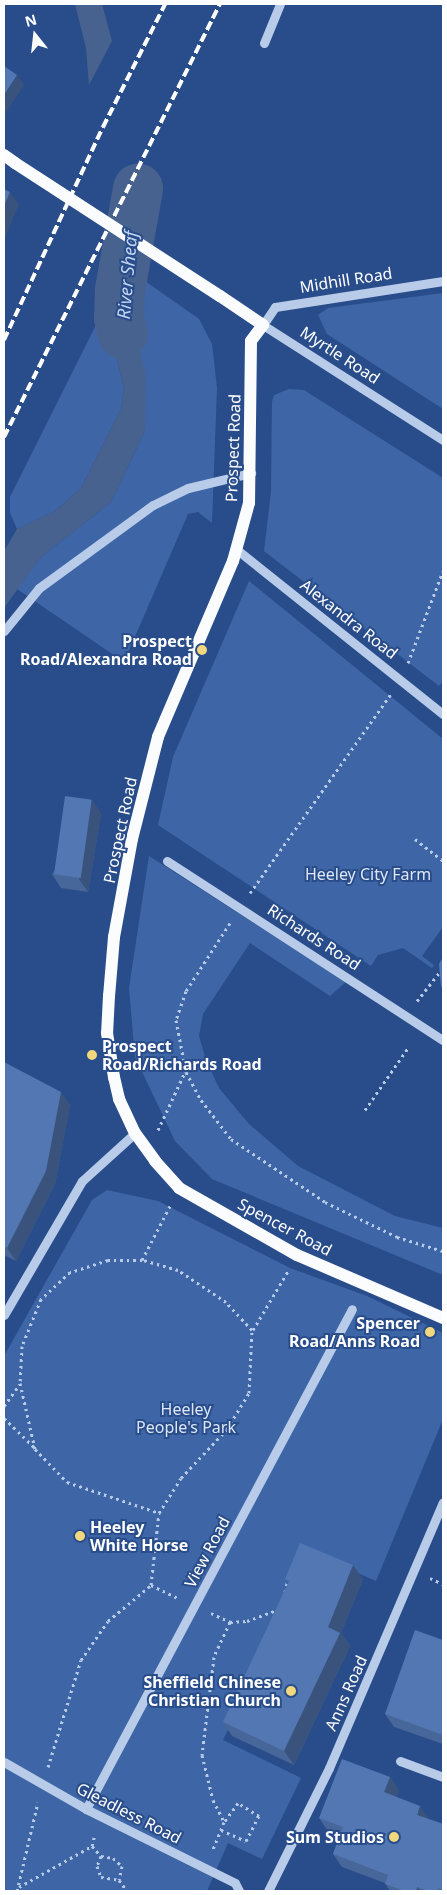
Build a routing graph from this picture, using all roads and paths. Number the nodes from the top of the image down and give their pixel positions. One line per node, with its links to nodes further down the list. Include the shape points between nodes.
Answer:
1 (280, 4): 2 (street)
2 (264, 43)
3 (4, 155): 5 (main road, Myrtle Road, bridge)
4 (443, 281): 5 (street, Midhill Road, via 275,306)
5 (263, 325): 6 (street, Myrtle Road); 7 (main road, Prospect Road, via 251,341)
6 (443, 440)
7 (251, 473): 8 (main road, Prospect Road, via 249,503); 10 (street, via 188,488 153,505 39,588)
8 (236, 549): 11 (street, Alexandra Road); 23 (main road, Prospect Road, via 158,737 132,839 114,937 108,1050 120,1099)
9 (443, 570): 11 (path)
10 (4, 632)
11 (402, 679): 12 (street, Alexandra Road); 16 (path)
12 (443, 714)
13 (415, 839): 15 (path)
14 (167, 861): 16 (street, Richards Road)
15 (443, 862)
16 (240, 908): 18 (street, Richards Road); 21 (path, via 186,991 176,1020)
17 (443, 968): 18 (path)
18 (406, 1014): 19 (street, Richards Road)
19 (443, 1040)
20 (408, 1048): 22 (path)
21 (186, 1072): 24 (path); 26 (path, via 201,1100 231,1139 325,1202 397,1237)
22 (365, 1110)
23 (135, 1133): 24 (main road, Spencer Road); 30 (street, via 82,1181)
24 (148, 1152): 25 (main road, Spencer Road)
25 (179, 1188): 27 (main road, Spencer Road); 28 (path)
26 (443, 1251)
27 (297, 1255): 31 (main road, Spencer Road); 32 (path)
28 (142, 1260): 32 (path, via 178,1270 226,1302); 33 (path, via 108,1260 70,1272 41,1299 22,1346)
29 (352, 1309): 42 (street, View Road)
30 (4, 1314)
31 (443, 1318)
32 (252, 1330): 38 (path, via 249,1393 227,1429 181,1478)
33 (20, 1384): 34 (path); 36 (path)
34 (4, 1406)
35 (4, 1418): 36 (path)
36 (35, 1449): 38 (path, via 67,1482)
37 (443, 1502): 60 (street, Anns Road, via 329,1768)
38 (159, 1513): 40 (path)
39 (292, 1571): 41 (path)
40 (152, 1585): 42 (path); 48 (path, via 108,1621 81,1660)
41 (284, 1599)
42 (195, 1606): 44 (path); 49 (street, View Road)
43 (283, 1608): 44 (path, via 248,1622)
44 (230, 1622): 51 (path, via 214,1657 202,1755 213,1800)
45 (400, 1761): 47 (street)
46 (4, 1762): 48 (street, Gleadless Road)
47 (443, 1777)
48 (42, 1783): 49 (street, Gleadless Road); 57 (path)
49 (86, 1809): 50 (street, Gleadless Road)
50 (101, 1816): 53 (path); 55 (street, Gleadless Road)
51 (224, 1822): 52 (path); 52 (path, via 238,1803 259,1816 246,1841)
52 (221, 1830): 55 (path)
53 (92, 1846): 54 (path); 57 (path)
54 (101, 1856): 56 (path, via 113,1858 122,1866); 56 (path, via 98,1866 101,1877)
55 (205, 1867): 59 (street, Gleadless Road, via 234,1884)
56 (119, 1880): 58 (path)
57 (18, 1889)
58 (127, 1891)
59 (239, 1891)
60 (268, 1891)

